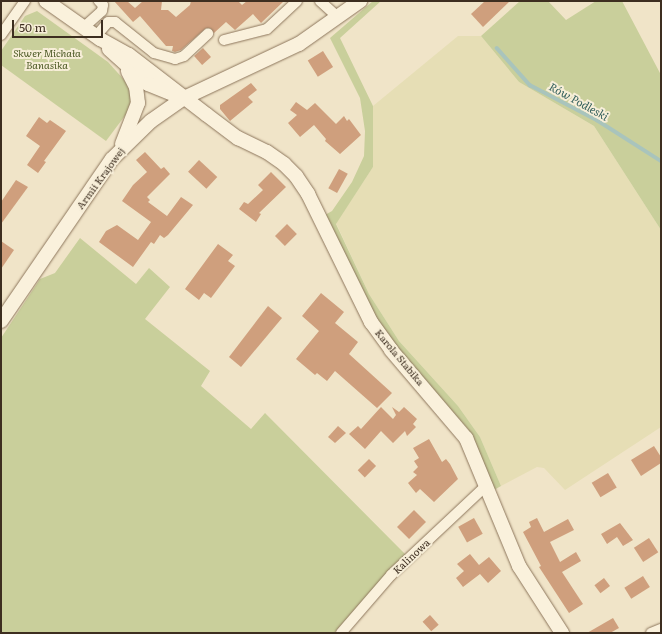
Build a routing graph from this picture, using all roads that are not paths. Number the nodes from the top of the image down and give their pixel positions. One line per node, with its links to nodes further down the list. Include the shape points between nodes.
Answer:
1 (25, 1): 10 (street)
2 (46, 1): 8 (street)
3 (99, 1): 8 (street, via 103,5 102,11)
4 (297, 1): 12 (street, via 267,29)
5 (320, 1): 7 (street)
6 (360, 1): 7 (street, Armii Krajowej)
7 (339, 18): 14 (street, Armii Krajowej, via 299,44)
8 (83, 28): 11 (street)
9 (208, 34): 11 (street, via 184,56 175,59 154,53 115,22 108,22)
10 (1, 36)
11 (98, 37): 13 (street); 14 (street, Karola Stabika, via 129,55)
12 (224, 40)
13 (125, 65): 14 (street, via 151,86); 15 (street, via 136,87 138,103)
14 (184, 98): 15 (street, Armii Krajowej, via 162,112); 17 (street, Karola Stabika, via 238,138 284,164 296,176 308,194 371,322 391,350 459,426)
15 (119, 150): 16 (street, Armii Krajowej)
16 (1, 321)
17 (487, 485): 19 (street, Kalinowa, via 391,575); 20 (street, Karola Stabika, via 519,566)
18 (661, 629): 21 (street)
19 (341, 633)
20 (562, 633)
21 (651, 633)

